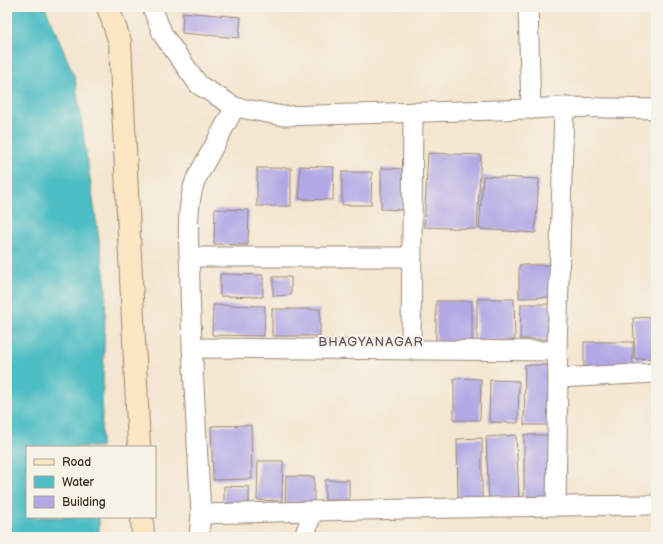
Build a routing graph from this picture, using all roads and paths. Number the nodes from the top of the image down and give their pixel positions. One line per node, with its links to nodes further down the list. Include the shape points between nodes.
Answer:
1 (108, 7): 16 (street, via 120,42)
2 (152, 7): 4 (street, via 163,35 199,85)
3 (528, 7): 6 (street)
4 (235, 107): 8 (street, via 283,116); 9 (street, via 195,181 189,214)
5 (564, 107): 6 (street); 7 (street); 13 (street)
6 (531, 109): 8 (street)
7 (655, 110)
8 (413, 112): 10 (street)
9 (190, 256): 10 (street); 11 (street)
10 (412, 257): 12 (street)
11 (192, 348): 12 (street); 20 (street)
12 (411, 350): 13 (street)
13 (557, 351): 15 (street)
14 (656, 374): 15 (street)
15 (558, 378): 18 (street)
16 (139, 446)
17 (656, 505): 18 (street)
18 (556, 506): 19 (street)
19 (313, 511): 20 (street); 24 (street)
20 (201, 514): 23 (street)
21 (142, 518): 22 (street)
22 (143, 537)
23 (199, 537)
24 (304, 537)

